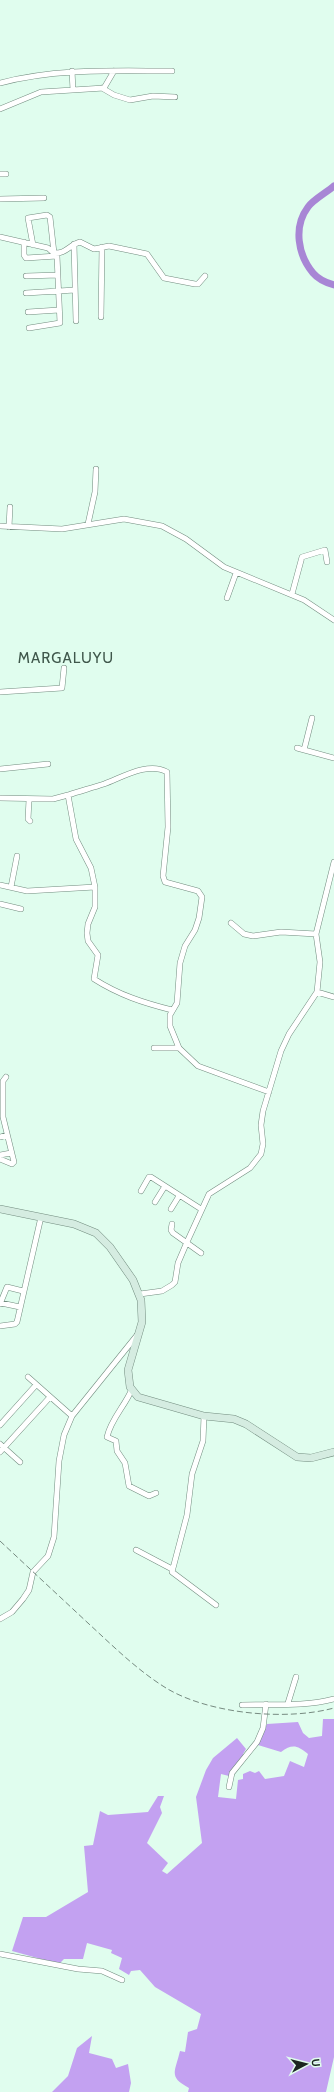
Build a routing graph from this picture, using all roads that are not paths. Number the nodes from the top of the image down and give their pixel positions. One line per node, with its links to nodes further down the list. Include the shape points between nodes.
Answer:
1 (72, 71): 2 (street); 4 (street); 6 (street)
2 (114, 71): 3 (street); 5 (street)
3 (172, 71)
4 (0, 83)
5 (102, 88): 6 (street); 7 (street, via 130,100 153,96)
6 (73, 90): 8 (street, via 39,93)
7 (175, 97)
8 (0, 109)
9 (44, 198): 10 (street)
10 (0, 199)
11 (0, 236): 12 (street)
12 (24, 242): 14 (street); 16 (street, via 26,258)
13 (74, 244): 15 (street, via 80,242 94,249); 16 (street, via 63,253); 21 (street)
14 (34, 245): 16 (street, via 48,248); 16 (street, via 28,218 49,216)
15 (102, 247): 19 (street, via 109,246 147,254 164,278 169,280 198,284); 25 (street)
16 (55, 254): 17 (street)
17 (58, 275): 18 (street); 20 (street)
18 (26, 276)
19 (205, 276)
20 (59, 290): 21 (street); 22 (street); 23 (street)
21 (75, 290): 26 (street)
22 (26, 293)
23 (59, 310): 24 (street); 27 (street, via 59,325)
24 (28, 312)
25 (101, 317)
26 (76, 322)
27 (29, 328)
28 (96, 469): 30 (street, via 95,492)
29 (10, 507): 32 (street)
30 (88, 524): 32 (street, via 62,529); 34 (street, via 124,519 162,526)
31 (0, 526): 32 (street)
32 (9, 527)
33 (327, 562): 35 (street, via 325,550 302,557)
34 (236, 573): 35 (street); 36 (street)
35 (292, 594): 37 (street)
36 (227, 598)
37 (334, 620)
38 (64, 668): 39 (street, via 62,688)
39 (0, 692)
40 (312, 718): 42 (street)
41 (297, 748): 42 (street)
42 (304, 750): 43 (street)
43 (334, 758)
44 (48, 764): 45 (street)
45 (0, 769)
46 (68, 795): 48 (street, via 53,799); 54 (street, via 76,839 91,868); 61 (street, via 103,785 139,770 163,770 168,775 168,827 163,876 165,882 198,891 202,897 195,930 185,946 180,963 177,1003)
47 (0, 798): 48 (street)
48 (29, 800): 49 (street)
49 (30, 822)
50 (17, 856): 53 (street)
51 (334, 862): 58 (street)
52 (0, 886): 53 (street)
53 (11, 887): 54 (street, via 26,891)
54 (95, 887): 61 (street, via 95,907 87,933 88,941 98,955 94,979 120,994)
55 (0, 904): 56 (street)
56 (21, 908)
57 (231, 923): 58 (street, via 244,934 253,936 281,932)
58 (316, 934): 59 (street, via 320,962)
59 (317, 992): 60 (street); 65 (street, via 285,1042)
60 (334, 996)
61 (172, 1010): 63 (street, via 169,1021)
62 (154, 1048): 63 (street)
63 (179, 1048): 65 (street, via 198,1066)
64 (0, 1086): 66 (street, via 4,1079)
65 (269, 1092): 78 (street, via 261,1125 261,1154 250,1168 214,1190)
66 (1, 1100): 67 (street)
67 (2, 1117): 68 (street)
68 (7, 1135): 69 (street); 70 (street)
69 (0, 1137)
70 (11, 1152): 71 (street); 72 (street, via 13,1163)
71 (0, 1155)
72 (0, 1159)
73 (165, 1186): 74 (street, via 150,1177); 75 (street); 76 (street)
74 (141, 1191)
75 (179, 1196): 78 (street); 79 (street)
76 (156, 1202)
77 (0, 1209): 80 (street)
78 (201, 1209): 82 (street)
79 (171, 1210)
80 (41, 1217): 84 (street); 85 (street, via 74,1224 96,1233 110,1247)
81 (172, 1224): 82 (street, via 171,1231)
82 (187, 1242): 83 (street); 85 (street, via 172,1285 162,1291)
83 (201, 1253)
84 (23, 1291): 86 (street, via 7,1287); 87 (street)
85 (140, 1294): 89 (street, via 142,1322)
86 (1, 1303): 87 (street)
87 (20, 1308): 88 (street, via 15,1324)
88 (0, 1326)
89 (139, 1333): 92 (street, via 128,1370); 94 (street)
90 (28, 1377): 91 (street)
91 (36, 1385): 93 (street); 96 (street)
92 (132, 1389): 95 (street, via 141,1399); 100 (street, via 107,1437 116,1440 117,1451 126,1463 129,1486 148,1496)
93 (50, 1398): 94 (street); 97 (street)
94 (72, 1416): 104 (street, via 64,1435 59,1461 54,1537 48,1556 33,1572 24,1600)
95 (204, 1416): 98 (street, via 240,1421 297,1457 311,1458); 102 (street, via 203,1441 192,1474 187,1515)
96 (0, 1425)
97 (1, 1448): 99 (street)
98 (334, 1452)
99 (20, 1462)
100 (156, 1493)
101 (136, 1550): 102 (street)
102 (172, 1569): 103 (street, via 175,1575)
103 (216, 1605)
104 (0, 1619)
105 (296, 1678): 108 (street)
106 (334, 1699): 108 (street, via 311,1705)
107 (266, 1704): 108 (street); 109 (street); 110 (street, via 264,1728 257,1742 232,1773)
108 (288, 1704)
109 (242, 1705)
110 (228, 1787)
111 (0, 1954): 112 (street, via 78,1969 102,1970)
112 (122, 1980)

